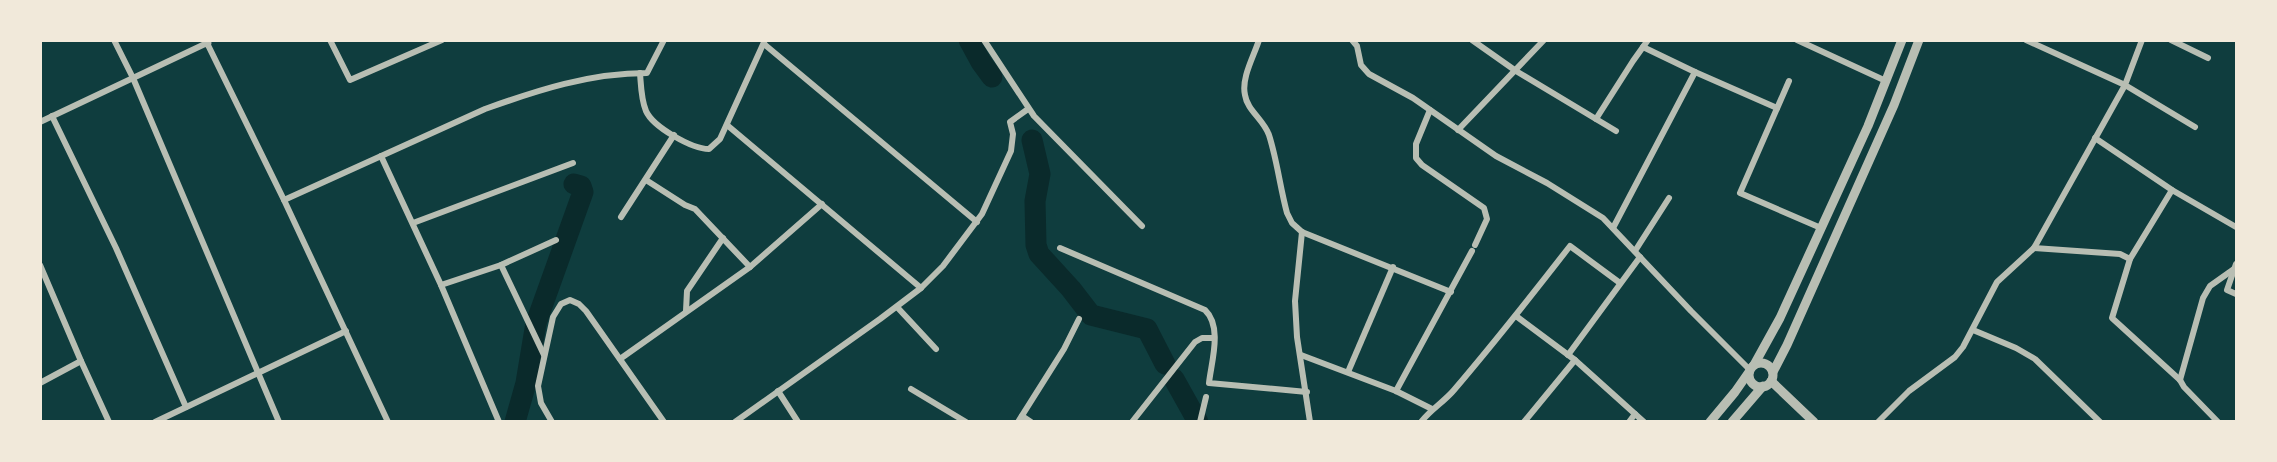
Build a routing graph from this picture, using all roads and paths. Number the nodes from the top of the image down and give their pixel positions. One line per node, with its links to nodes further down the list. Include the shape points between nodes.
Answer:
1 (114, 40): 24 (street)
2 (330, 40): 3 (street, via 350,80)
3 (442, 40)
4 (664, 40): 23 (street, via 647,73)
5 (984, 40): 29 (street)
6 (1259, 40): 54 (street, via 1244,94 1267,131 1287,213)
7 (1352, 40): 30 (street, via 1358,46 1365,70)
8 (1472, 40): 21 (street)
9 (1544, 40): 21 (street)
10 (1648, 40): 19 (street)
11 (1797, 40): 26 (street)
12 (1902, 40): 26 (street)
13 (1918, 40): 88 (street, via 1894,105)
14 (2026, 40): 27 (street)
15 (2142, 40): 27 (street)
16 (2171, 40): 20 (street)
17 (206, 42): 24 (street); 45 (street)
18 (764, 42): 34 (street); 48 (street)
19 (1643, 47): 22 (street); 32 (street)
20 (2208, 58)
21 (1516, 70): 32 (street); 36 (street)
22 (1695, 72): 28 (street); 51 (street)
23 (640, 73): 38 (street, via 647,113); 40 (street, via 590,77 519,97)
24 (133, 78): 31 (street); 87 (street)
25 (1789, 81): 28 (street)
26 (1886, 81): 52 (street)
27 (2125, 85): 35 (street); 39 (street)
28 (1777, 108): 52 (street, via 1740,193)
29 (1028, 109): 48 (street, via 1010,122 1011,151); 50 (street)
30 (1430, 110): 36 (street); 69 (street, via 1416,144 1416,158 1484,208 1486,214 1485,225)
31 (52, 116): 33 (street); 96 (street)
32 (1596, 119): 37 (street)
33 (40, 122)
34 (727, 125): 38 (street, via 709,149); 46 (street)
35 (2195, 127)
36 (1458, 130): 51 (street, via 1594,212)
37 (1616, 132)
38 (674, 135): 42 (street)
39 (2095, 138): 43 (street); 58 (street)
40 (381, 156): 45 (street); 49 (street)
41 (573, 163): 49 (street)
42 (646, 180): 47 (street); 55 (street, via 695,209)
43 (2172, 189): 53 (street); 60 (street)
44 (1669, 198): 59 (street)
45 (284, 200): 76 (street)
46 (822, 204): 64 (street); 68 (street)
47 (621, 217)
48 (977, 222): 68 (street)
49 (413, 223): 67 (street)
50 (1142, 226)
51 (1613, 228): 59 (street)
52 (1821, 228): 85 (street, via 1780,318)
53 (2236, 228)
54 (1302, 232): 65 (street); 80 (street, via 1294,301)
55 (723, 238): 64 (street); 72 (street, via 687,291)
56 (556, 240): 62 (street)
57 (1060, 248): 77 (street, via 1199,306 1212,319)
58 (2034, 248): 60 (street, via 2120,254); 75 (street, via 1997,282)
59 (1638, 254): 66 (street); 85 (street)
60 (2130, 259): 89 (street, via 2112,318)
61 (40, 265): 84 (street)
62 (501, 265): 67 (street); 79 (street)
63 (2235, 266): 70 (street, via 2227,290); 89 (street, via 2210,286 2203,298)
64 (750, 267): 72 (street)
65 (1393, 267): 69 (street); 86 (street)
66 (1620, 284): 73 (street, via 1570,246); 81 (street)
67 (441, 285): 106 (street)
68 (921, 288): 71 (street)
69 (1450, 292): 93 (street)
70 (2236, 294)
71 (897, 307): 78 (street); 92 (street)
72 (686, 311): 82 (street)
73 (1516, 316): 81 (street); 97 (street, via 1452,393)
74 (1079, 319): 99 (street)
75 (1973, 330): 121 (street, via 1955,357 1910,391); 122 (street, via 2035,359)
76 (346, 331): 87 (street); 105 (street)
77 (1214, 338): 94 (street, via 1209,383); 113 (street, via 1195,342)
78 (936, 349)
79 (544, 355): 82 (street, via 553,317 561,304 570,300 583,307); 107 (street, via 538,392)
80 (1300, 355): 86 (street); 94 (street)
81 (1568, 355): 83 (street)
82 (620, 359): 108 (street)
83 (1575, 360): 98 (street); 116 (street)
84 (81, 361): 90 (street); 102 (street)
85 (1752, 368): 88 (street, via 1767,364); 88 (street, via 1753,384); 119 (street)
86 (1348, 372): 93 (street)
87 (258, 374): 96 (street); 104 (street)
88 (1769, 380): 101 (street); 120 (street)
89 (2180, 380): 123 (street)
90 (40, 383)
91 (911, 389): 111 (street)
92 (778, 391): 109 (street); 110 (street)
93 (1396, 391): 97 (street)
94 (1307, 392): 114 (street)
95 (1206, 397): 100 (street)
96 (186, 407): 103 (street)
97 (1432, 409): 115 (street)
98 (1635, 414): 117 (street); 118 (street)
99 (1020, 419): 112 (street)
100 (1201, 420)
101 (1809, 420)
102 (109, 422)
103 (155, 422)
104 (279, 422)
105 (388, 422)
106 (499, 422)
107 (552, 422)
108 (664, 422)
109 (735, 422)
110 (798, 422)
111 (966, 422)
112 (1031, 422)
113 (1132, 422)
114 (1310, 422)
115 (1421, 422)
116 (1524, 422)
117 (1629, 422)
118 (1644, 422)
119 (1710, 422)
120 (1732, 422)
121 (1878, 422)
122 (2100, 422)
123 (2218, 422)

